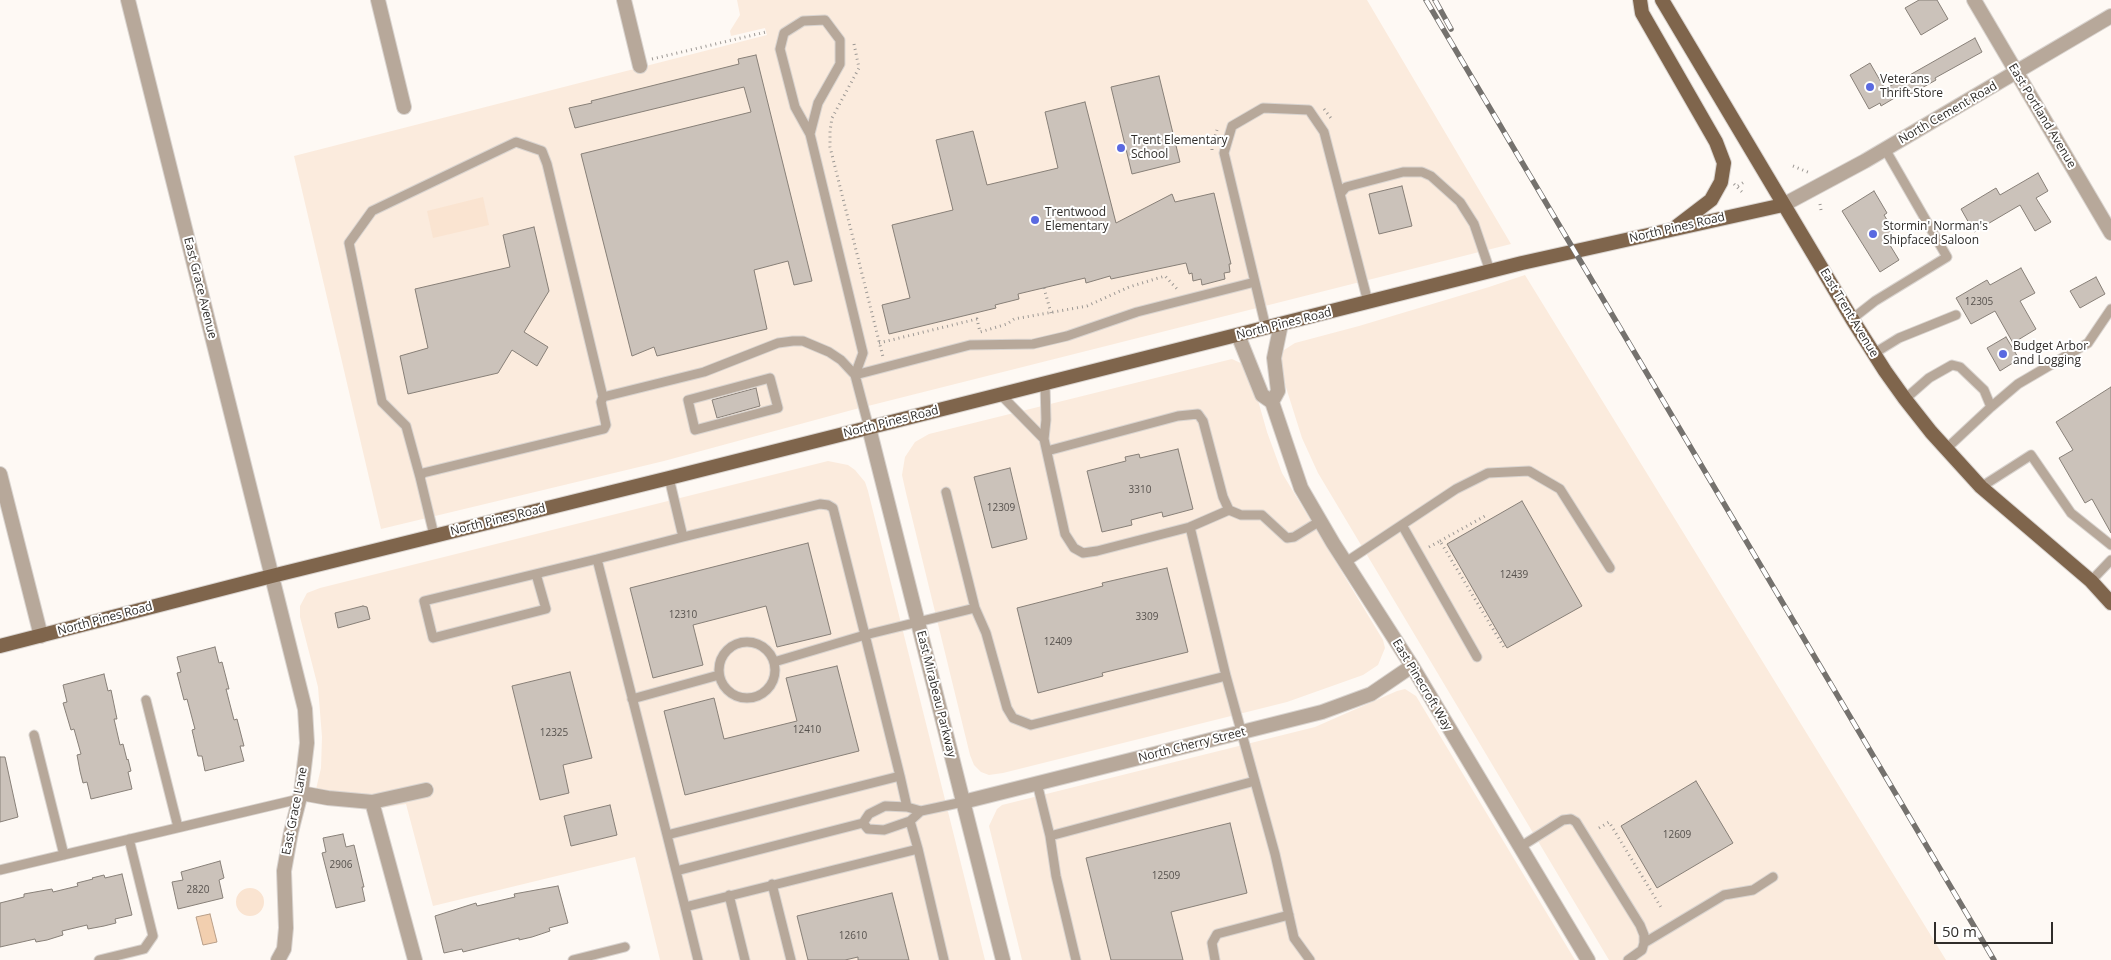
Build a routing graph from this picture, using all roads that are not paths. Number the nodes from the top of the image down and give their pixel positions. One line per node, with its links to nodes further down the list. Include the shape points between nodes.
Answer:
1 (128, 0): 56 (street, East Grace Avenue)
2 (378, 0): 10 (street)
3 (624, 0): 8 (street)
4 (1640, 0): 15 (main road, via 1642,13 1716,142 1724,163 1721,182 1711,200)
5 (1662, 0): 14 (main road, East Trent Avenue)
6 (1974, 0): 9 (street, East Portland Avenue)
7 (2111, 16): 9 (street, North Cement Road)
8 (640, 64)
9 (2017, 73): 12 (street, North Cement Road); 16 (street, East Portland Avenue)
10 (404, 107)
11 (810, 134): 11 (lane, via 818,103 840,64 840,40 825,20 803,21 784,33 780,49 795,107); 27 (lane, via 863,353)
12 (1885, 149): 14 (street, North Cement Road); 22 (lane, via 1948,257 1875,301)
13 (1340, 194): 17 (lane, via 1346,187 1403,172 1422,172 1432,176 1469,214); 18 (lane, via 1324,132 1309,110 1263,108 1232,126 1224,153); 19 (lane)
14 (1783, 205): 15 (main road, North Pines Road); 22 (main road, East Trent Avenue)
15 (1673, 228): 17 (main road, North Pines Road)
16 (2111, 233)
17 (1490, 272): 19 (main road, North Pines Road)
18 (1255, 282): 24 (lane); 27 (lane, via 1137,312 1033,344 970,345)
19 (1368, 302): 23 (main road, North Pines Road)
20 (2111, 309): 34 (lane, via 2088,343 2018,384)
21 (1956, 315): 26 (lane, via 1899,338)
22 (1852, 319): 26 (main road, East Trent Avenue)
23 (1281, 324): 24 (main road, North Pines Road); 33 (street, East Pinecroft Way, via 1274,358 1278,391)
24 (1266, 328): 25 (main road, North Pines Road)
25 (1238, 335): 28 (main road, North Pines Road); 33 (street, East Pinecroft Way, via 1262,395)
26 (1874, 354): 31 (main road, East Trent Avenue)
27 (855, 374): 30 (lane, via 829,352 792,340 704,372); 35 (lane)
28 (1045, 384): 29 (main road, North Pines Road); 36 (lane)
29 (1001, 395): 35 (main road, North Pines Road); 36 (lane)
30 (603, 397): 40 (lane, via 604,429 423,473); 40 (lane, via 542,151 516,142 372,211 349,243 382,402 406,426)
31 (1905, 399): 34 (lane, via 1929,378 1952,365 1960,367 1984,390); 37 (main road, East Trent Avenue)
32 (688, 400): 32 (lane, via 695,430 778,408 770,378)
33 (1272, 402): 45 (street, East Pinecroft Way, via 1301,488)
34 (1991, 408): 37 (lane)
35 (869, 428): 41 (main road, North Pines Road); 61 (street, East Mirabeau Parkway)
36 (1044, 439): 38 (lane)
37 (1946, 449): 42 (main road, East Trent Avenue)
38 (1047, 452): 44 (lane, via 1178,416 1198,414 1203,421); 47 (lane, via 1065,534 1074,548 1083,553)
39 (0, 474): 62 (street)
40 (420, 477): 48 (lane)
41 (669, 478): 48 (main road, North Pines Road); 49 (lane)
42 (1981, 488): 50 (lane, via 2031,455 2071,513); 57 (main road, East Trent Avenue)
43 (946, 492): 60 (lane)
44 (1229, 510): 45 (lane, via 1241,515 1262,515 1287,538); 47 (lane)
45 (1320, 521): 53 (street, East Pinecroft Way)
46 (1402, 525): 53 (lane); 54 (lane, via 1456,489 1488,473 1529,471 1560,489); 65 (lane)
47 (1190, 527): 69 (lane)
48 (434, 536): 56 (main road, North Pines Road)
49 (684, 537): 51 (lane); 63 (lane, via 820,504 828,505 835,512)
50 (2111, 544)
51 (597, 559): 55 (lane); 70 (lane)
52 (2111, 560): 57 (lane)
53 (1346, 562): 67 (street, East Pinecroft Way)
54 (1610, 568)
55 (536, 574): 55 (lane, via 424,601 433,638 546,608)
56 (272, 576): 62 (main road, North Pines Road); 78 (street, East Grace Lane, via 305,709 307,743)
57 (2091, 581): 58 (main road, East Trent Avenue); 59 (main road, East Trent Avenue)
58 (2111, 592)
59 (2111, 603)
60 (975, 608): 61 (lane); 69 (lane, via 986,633 1007,708 1013,718 1031,725)
61 (918, 621): 63 (lane); 80 (street, East Mirabeau Parkway)
62 (41, 636): 64 (main road, North Pines Road)
63 (865, 636): 66 (lane); 74 (lane)
64 (0, 646)
65 (1477, 657)
66 (774, 662): 68 (lane, via 763,647 745,642 736,644 722,657); 68 (lane, via 769,688 753,698 736,696 728,691)
67 (1412, 666): 72 (street, North Cherry Street, via 1371,694 1322,712); 89 (street, East Pinecroft Way)
68 (719, 675): 70 (lane)
69 (1226, 676): 72 (lane)
70 (632, 699): 86 (lane)
71 (146, 700): 85 (lane)
72 (1241, 732): 75 (lane); 76 (street, North Cherry Street)
73 (34, 735): 91 (lane)
74 (900, 776): 81 (lane); 86 (lane)
75 (1255, 782): 87 (lane); 98 (lane)
76 (1038, 783): 80 (street, North Cherry Street); 87 (lane)
77 (426, 790): 79 (street)
78 (300, 796): 79 (street); 85 (lane); 102 (street, East Grace Lane, via 284,871 286,928 284,950)
79 (372, 802): 103 (street)
80 (963, 802): 82 (lane); 109 (street, East Mirabeau Parkway)
81 (907, 807): 82 (lane); 84 (lane, via 885,806 868,814)
82 (920, 811): 83 (lane)
83 (910, 821): 84 (lane, via 875,831); 90 (lane)
84 (862, 823): 93 (lane)
85 (178, 828): 88 (lane)
86 (666, 835): 93 (lane)
87 (1050, 836): 110 (lane)
88 (129, 839): 91 (lane); 101 (lane, via 153,936 144,948)
89 (1520, 847): 99 (lane, via 1564,820 1576,822 1640,925); 113 (street, East Pinecroft Way)
90 (918, 849): 95 (lane); 108 (lane)
91 (64, 855): 92 (lane)
92 (0, 870)
93 (676, 871): 97 (lane)
94 (1773, 877): 99 (lane, via 1753,890 1724,895)
95 (772, 884): 96 (lane); 107 (lane)
96 (729, 895): 97 (lane); 106 (lane)
97 (685, 907): 105 (lane)
98 (1289, 915): 111 (lane, via 1217,934 1212,943); 112 (lane, via 1294,938)
99 (1644, 943): 114 (lane, via 1642,950)
100 (625, 947): 104 (lane)
101 (99, 960)
102 (278, 960)
103 (415, 960)
104 (573, 960)
105 (698, 960)
106 (745, 960)
107 (791, 960)
108 (944, 960)
109 (1002, 960)
110 (1076, 960)
111 (1215, 960)
112 (1310, 960)
113 (1588, 960)
114 (1628, 960)

